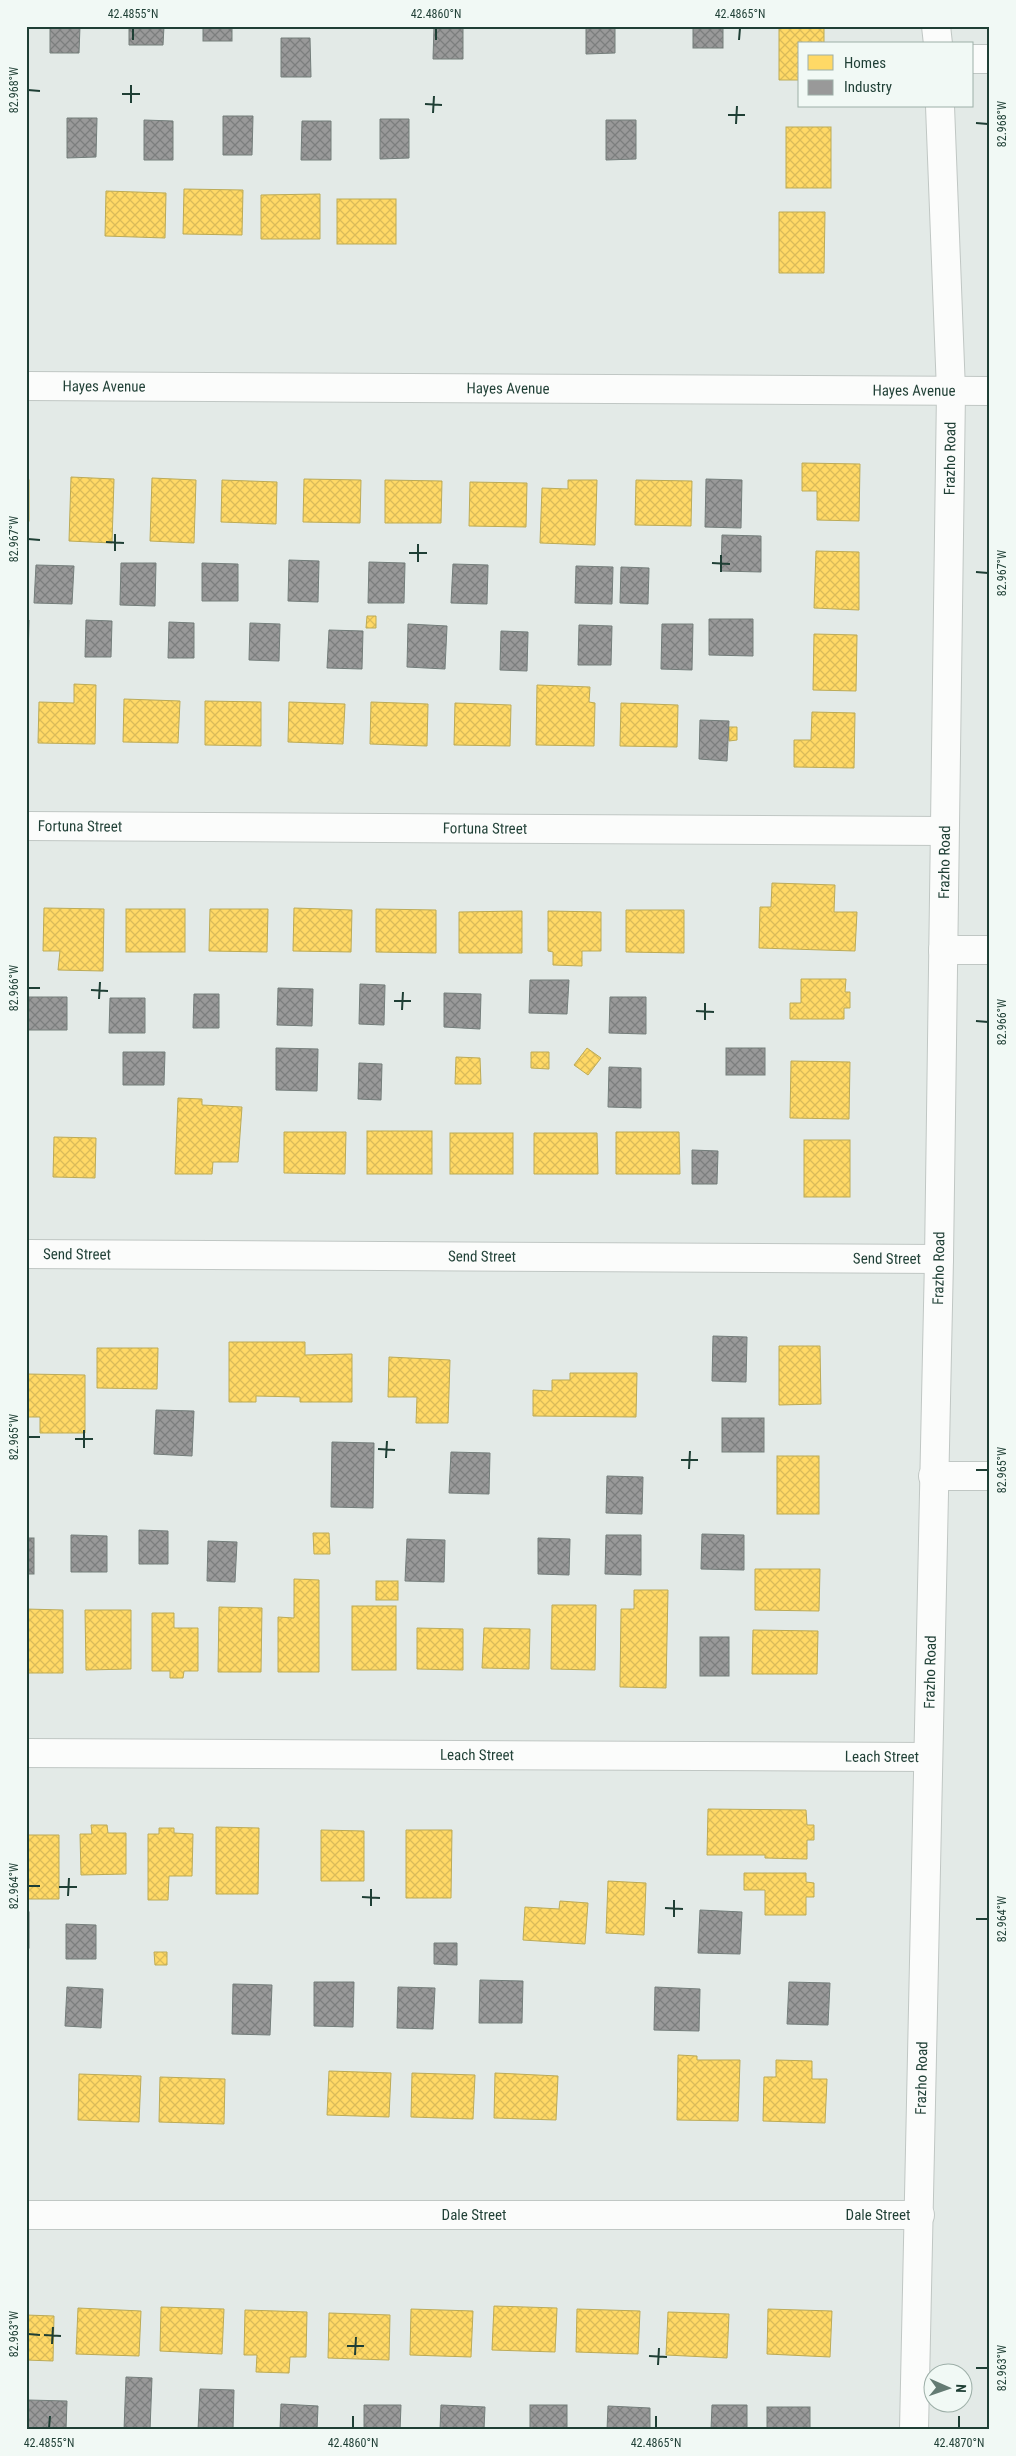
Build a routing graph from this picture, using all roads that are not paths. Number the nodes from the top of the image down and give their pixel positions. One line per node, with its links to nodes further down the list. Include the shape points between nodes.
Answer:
1 (936, 26): 2 (street)
2 (938, 42)
3 (990, 58): 4 (street)
4 (974, 59)
5 (940, 108): 7 (street, Frazho Road)
6 (26, 386): 7 (street, Hayes Avenue)
7 (951, 391): 8 (street, Hayes Avenue); 10 (street, Frazho Road)
8 (990, 391)
9 (26, 826): 10 (street, Fortuna Street)
10 (944, 831): 11 (street, Frazho Road)
11 (943, 950): 12 (street); 14 (street, Frazho Road)
12 (990, 950)
13 (26, 1254): 14 (street, Send Street)
14 (938, 1259): 15 (street, Frazho Road)
15 (933, 1476): 16 (street); 18 (street, Frazho Road)
16 (990, 1476)
17 (26, 1753): 18 (street, Leach Street)
18 (928, 1757): 20 (street, Frazho Road)
19 (26, 2215): 20 (street, Dale Street)
20 (920, 2215): 21 (street, Frazho Road)
21 (914, 2430)

